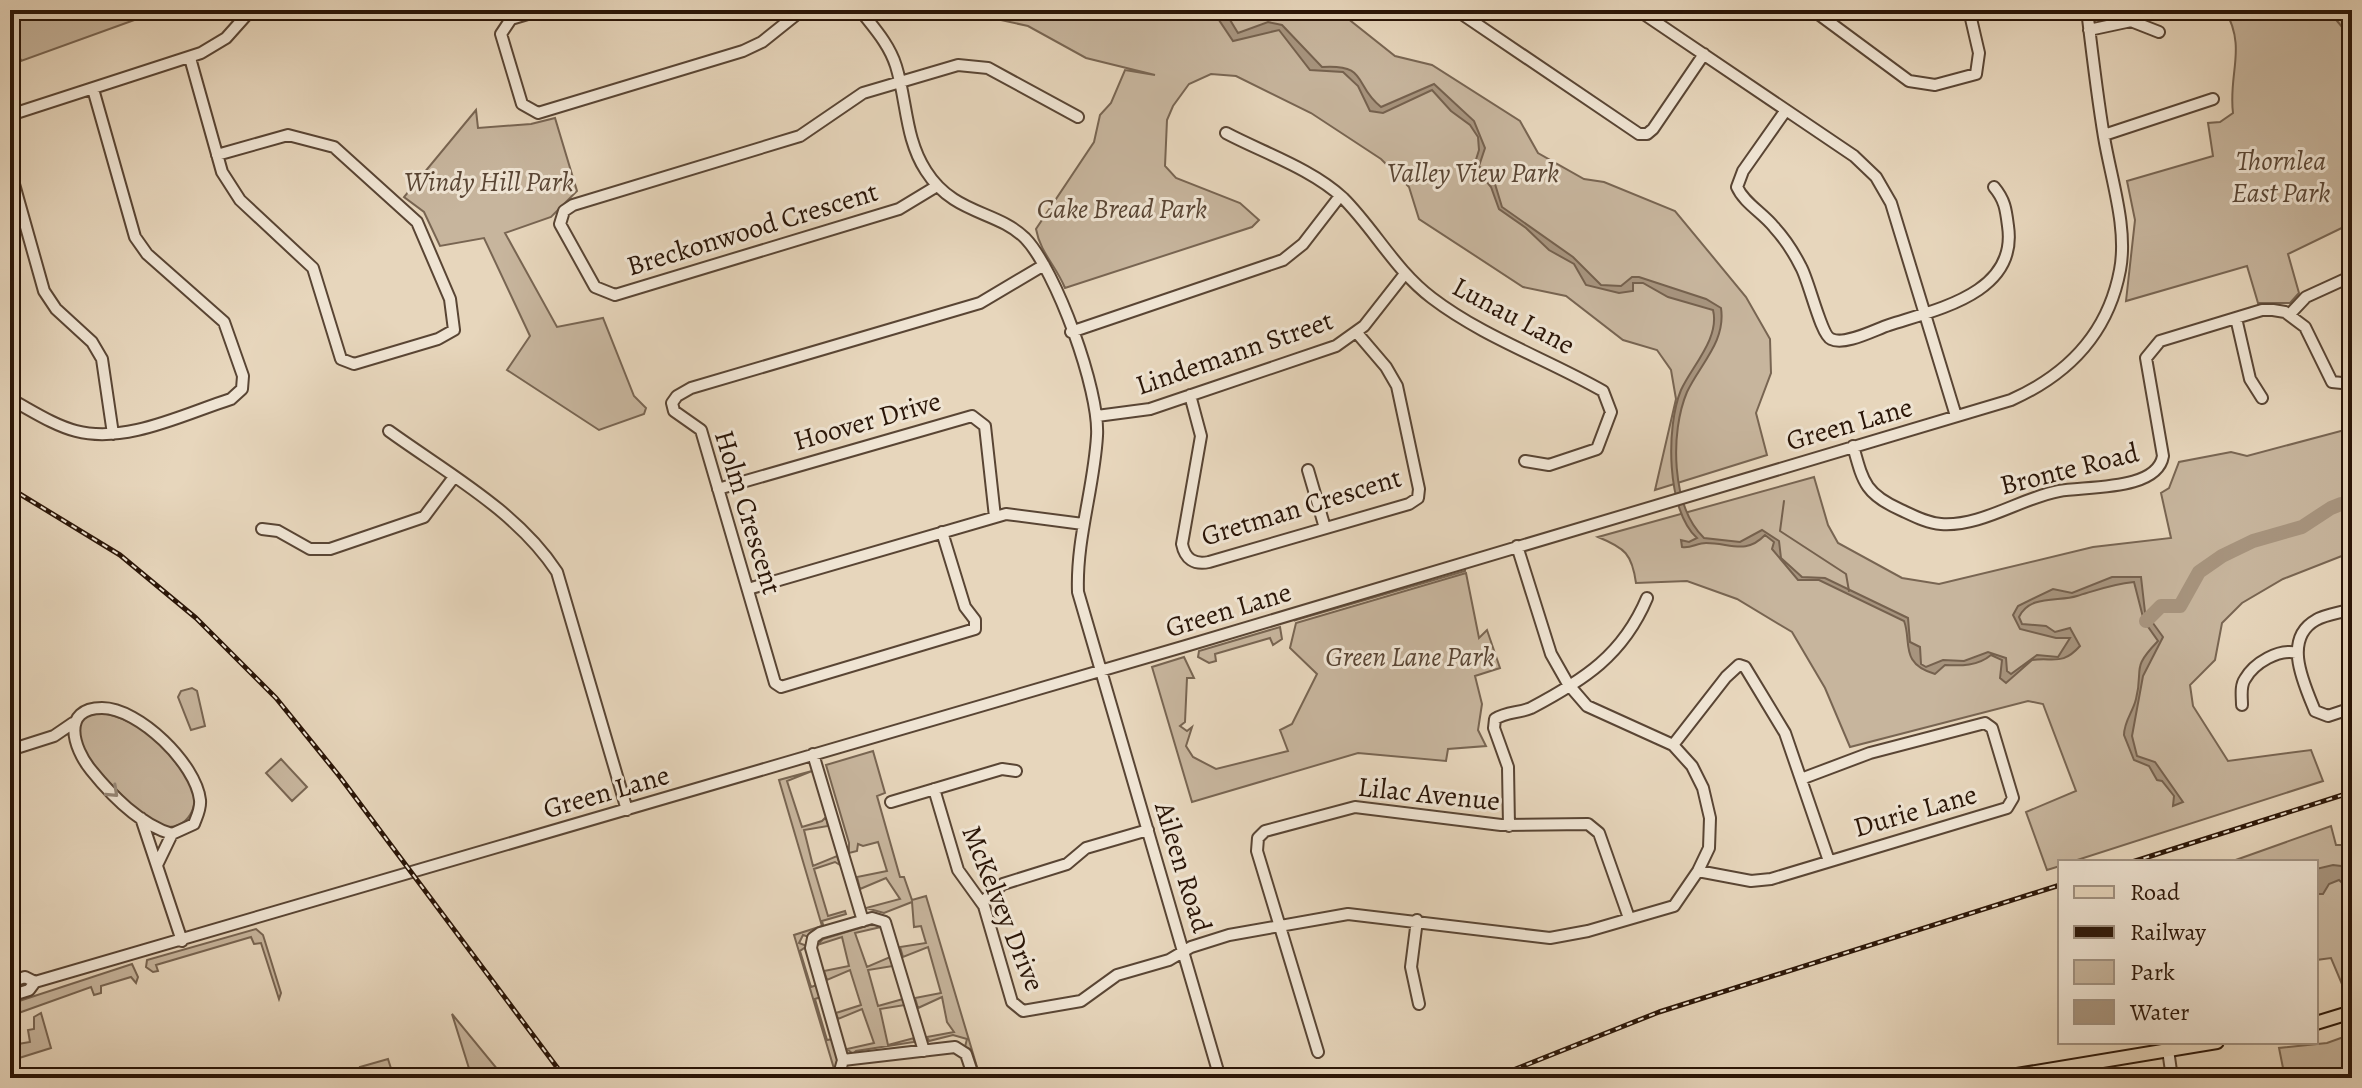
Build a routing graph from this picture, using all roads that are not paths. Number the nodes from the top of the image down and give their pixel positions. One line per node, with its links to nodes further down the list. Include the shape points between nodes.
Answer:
1 (251, 10): 13 (street, via 226,38)
2 (541, 10): 3 (street, via 511,19 501,34 522,104 538,113 743,51)
3 (802, 10)
4 (860, 10): 14 (street, via 889,49)
5 (1456, 10): 12 (street, via 1639,134 1653,129)
6 (1638, 10): 12 (street)
7 (1813, 10): 8 (street, via 1909,81 1926,86 1976,74 1979,53)
8 (1969, 10)
9 (2087, 10): 10 (street, Green Lane)
10 (2089, 30): 11 (street, via 2131,21); 21 (street, Green Lane)
11 (2159, 32)
12 (1704, 54): 17 (street)
13 (190, 58): 15 (street); 22 (street)
14 (900, 81): 19 (street, via 958,65 980,65); 24 (street, via 913,144); 24 (street, Breckonwood Crescent, via 863,93 800,136 568,207 560,227 595,287 615,295 899,209)
15 (93, 89): 18 (street); 42 (street, via 135,237 147,254 224,322 244,380 240,393 231,399)
16 (2213, 99): 21 (street)
17 (1786, 110): 30 (street, via 1876,177 1891,203); 30 (street, via 1737,187 1798,261 1822,330 1839,341)
18 (10, 115)
19 (1078, 117)
20 (1226, 133): 26 (street, Lunau Lane)
21 (2104, 135): 40 (street, Green Lane, via 2120,223 2120,269 2105,316 2076,359 2044,385)
22 (217, 155): 22 (street, via 240,200 313,268 345,362 354,364 454,330 450,299 417,222 334,147 288,135)
23 (10, 171): 42 (street, via 44,291 102,359)
24 (937, 186): 27 (street, via 965,207 1023,236)
25 (1994, 187): 30 (street, via 2004,199 2009,232 2004,262 1982,290)
26 (1340, 196): 28 (street, Lunau Lane); 33 (street, via 1303,244 1283,260)
27 (1044, 265): 33 (street); 47 (street, Holm Crescent, via 980,303 677,396 674,411 701,430)
28 (1404, 275): 34 (street, Lindemann Street); 44 (street, Lunau Lane, via 1465,320 1570,372 1610,401 1606,432 1597,449 1549,465)
29 (2352, 276): 31 (street, via 2306,297)
30 (1924, 313): 40 (street)
31 (2289, 315): 32 (street, Bronte Road, via 2262,310); 35 (street, via 2305,327 2332,382)
32 (2236, 318): 37 (street, via 2250,379); 43 (street, Bronte Road, via 2160,341 2148,351 2163,456 2157,470 2145,478 2058,491 1939,524 1870,492)
33 (1071, 332): 39 (street)
34 (1357, 333): 36 (street, Lindemann Street, via 1332,348); 50 (street, Gretman Crescent, via 1396,382 1420,492 1409,504)
35 (2352, 384)
36 (1190, 395): 39 (street, Lindemann Street, via 1150,409); 50 (street, Gretman Crescent, via 1201,436 1182,540 1188,558 1209,562)
37 (2262, 398)
38 (10, 399): 42 (street, via 68,429)
39 (1097, 416): 49 (street, Aileen Road)
40 (1956, 416): 43 (street, Green Lane)
41 (389, 431): 46 (street)
42 (113, 434)
43 (1853, 446): 53 (street, Green Lane)
44 (1525, 461)
45 (1308, 470): 50 (street)
46 (454, 477): 51 (street, via 424,517 330,549 310,549 278,531); 72 (street, via 531,538 557,572)
47 (718, 489): 48 (street, Hoover Drive, via 972,416 985,426); 54 (street, Holm Crescent)
48 (995, 517): 49 (street, via 1027,514); 52 (street)
49 (1083, 524): 58 (street, Aileen Road, via 1078,592)
50 (1325, 528)
51 (262, 529)
52 (942, 532): 54 (street); 54 (street, Holm Crescent, via 975,629 805,683 775,683)
53 (1517, 546): 58 (street, Green Lane); 59 (street, via 1551,654)
54 (748, 589)
55 (1647, 598): 59 (street, via 1625,641 1603,664)
56 (2352, 609): 57 (street, via 2319,618 2304,629)
57 (2297, 653): 60 (street, via 2276,654 2254,669 2242,684); 61 (street, via 2315,711 2328,716)
58 (1100, 671): 67 (street, Green Lane); 75 (street, Aileen Road)
59 (1568, 684): 65 (street, via 1587,706); 74 (street, via 1528,709 1495,719 1508,767)
60 (2242, 705)
61 (2352, 708)
62 (73, 723): 63 (street); 64 (street); 76 (street, via 85,711 117,711 143,723 178,757 200,805 194,824)
63 (54, 736): 64 (street); 66 (street)
64 (75, 744): 73 (street, one-way to 73, via 97,777)
65 (1673, 745): 69 (street, via 1739,665 1785,733); 79 (street, McKelvey Drive, via 1692,766 1710,818 1709,848)
66 (10, 750)
67 (813, 754): 72 (street, Green Lane); 83 (street)
68 (1016, 771): 70 (street, via 1002,769)
69 (1801, 779): 77 (street); 77 (street, Durie Lane, via 1884,749 1985,723 1992,728 2013,798 2007,808)
70 (934, 789): 71 (street); 80 (street, McKelvey Drive, via 958,870)
71 (891, 802)
72 (627, 810): 85 (street, Green Lane)
73 (141, 818): 76 (street); 78 (street)
74 (1509, 826): 81 (street, Lilac Avenue, via 1594,827); 84 (street, Lilac Avenue, via 1355,807 1265,831 1257,848)
75 (1148, 830): 80 (street, via 1086,848 1067,864 1003,884); 86 (street, Aileen Road)
76 (172, 834): 78 (street)
77 (1829, 861): 79 (street, Durie Lane, via 1751,881)
78 (156, 862): 85 (street)
79 (1698, 871): 81 (street, McKelvey Drive, via 1674,906)
80 (982, 902): 86 (street, McKelvey Drive, via 1012,1002 1023,1011 1081,1001 1117,975)
81 (1629, 918): 82 (street, McKelvey Drive, via 1550,938)
82 (1417, 920): 84 (street, McKelvey Drive, via 1348,914); 90 (street, via 1411,975)
83 (863, 921): 95 (street, via 878,918 888,927); 97 (street, via 818,934 811,943)
84 (1280, 926): 86 (street, McKelvey Drive, via 1229,935); 96 (street, Lilac Avenue)
85 (182, 941): 88 (street, Green Lane)
86 (1184, 951): 100 (street, Aileen Road)
87 (10, 982): 88 (street, Green Lane, via 25,977)
88 (35, 982): 89 (street, Green Lane, via 29,990)
89 (10, 996)
90 (1419, 1004)
91 (2352, 1012): 92 (main road)
92 (2318, 1022)
93 (2205, 1044): 94 (main road)
94 (2168, 1050): 101 (main road); 102 (street)
95 (924, 1051): 97 (street); 99 (street, via 960,1049)
96 (1318, 1052)
97 (843, 1060): 98 (street)
98 (838, 1078)
99 (974, 1078)
100 (1220, 1078)
101 (1999, 1078)
102 (2172, 1078)

